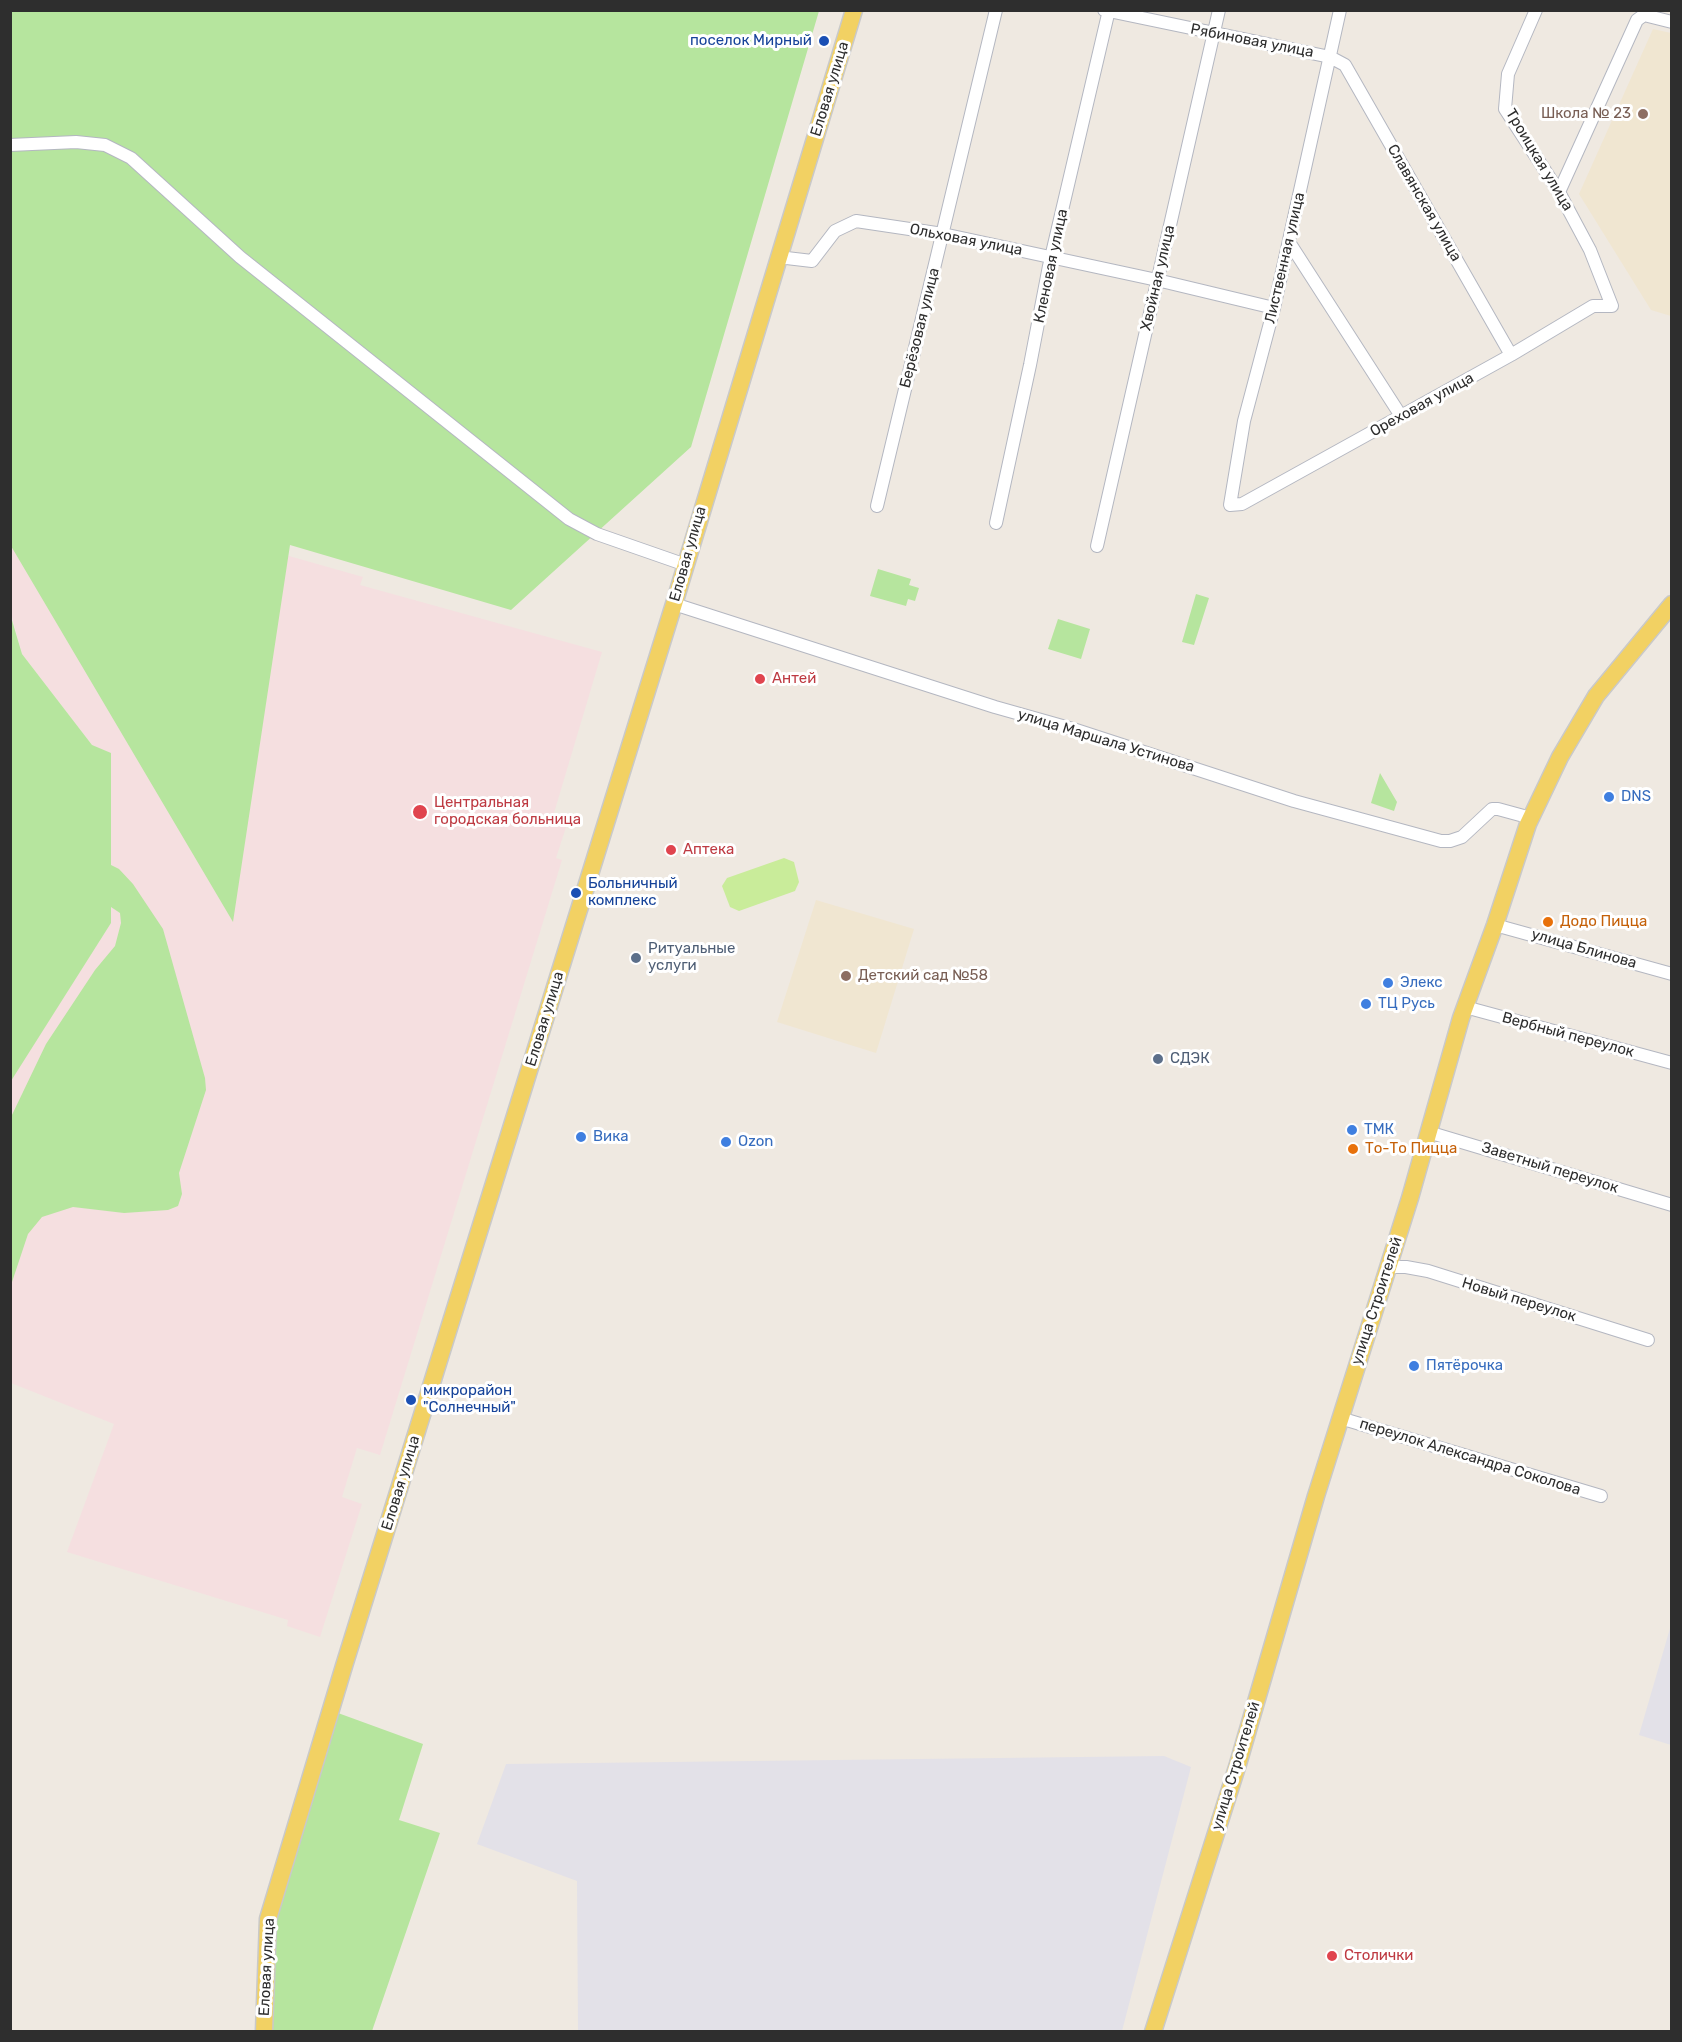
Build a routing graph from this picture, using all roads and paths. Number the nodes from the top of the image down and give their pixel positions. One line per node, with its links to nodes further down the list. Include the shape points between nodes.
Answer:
1 (854, 10): 14 (main road, Еловая улица)
2 (996, 10): 12 (street, Берёзовая улица)
3 (1219, 10): 8 (street, Хвойная улица)
4 (1340, 10): 9 (street, Лиственная улица)
5 (1536, 10): 11 (street, Троицкая улица, via 1508,74 1505,109)
6 (1107, 11): 8 (street, Рябиновая улица); 15 (street, Кленовая улица)
7 (1671, 22): 11 (street, via 1644,15 1638,20)
8 (1213, 34): 9 (street, Рябиновая улица); 16 (street, Хвойная улица)
9 (1330, 57): 13 (street, Лиственная улица); 19 (street, Славянская улица, via 1345,65)
10 (10, 145): 25 (street, via 96,144 131,158 240,257 569,519 597,534)
11 (1559, 192): 17 (street, Троицкая улица, via 1590,250)
12 (943, 234): 14 (street, Ольховая улица, via 856,221 835,231 812,261); 15 (street, Ольховая улица); 22 (street, Берёзовая улица)
13 (1289, 242): 18 (street, Лиственная улица); 20 (street)
14 (778, 257): 25 (main road, Еловая улица)
15 (1051, 258): 16 (street, Ольховая улица); 23 (street, Кленовая улица)
16 (1157, 280): 18 (street, Ольховая улица); 24 (street, Хвойная улица)
17 (1612, 306): 19 (street, Ореховая улица, via 1593,306)
18 (1274, 308): 21 (street, Лиственная улица, via 1244,421)
19 (1511, 355): 20 (street, Ореховая улица)
20 (1401, 416): 21 (street, Ореховая улица, via 1242,504)
21 (1230, 505)
22 (877, 506)
23 (996, 523)
24 (1097, 546)
25 (686, 564): 26 (main road, Еловая улица)
26 (674, 604): 28 (street, улица Маршала Устинова, via 1294,801 1441,841 1462,837 1492,808); 39 (main road, Еловая улица, via 268,1919)
27 (1671, 604): 28 (main road, улица Строителей, via 1596,696 1560,757)
28 (1531, 818): 29 (main road, улица Строителей)
29 (1495, 925): 30 (street, улица Блинова); 31 (main road, улица Строителей)
30 (1671, 974)
31 (1465, 1007): 32 (street, Вербный переулок); 33 (main road, улица Строителей)
32 (1671, 1063)
33 (1428, 1132): 34 (street, Заветный переулок); 35 (main road, улица Строителей)
34 (1671, 1204)
35 (1389, 1267): 36 (street, Новый переулок, via 1428,1271); 37 (main road, улица Строителей)
36 (1648, 1340)
37 (1340, 1418): 38 (street, переулок Александра Соколова); 40 (main road, улица Строителей, via 1239,1764)
38 (1601, 1496)
39 (264, 2031)
40 (1153, 2031)

